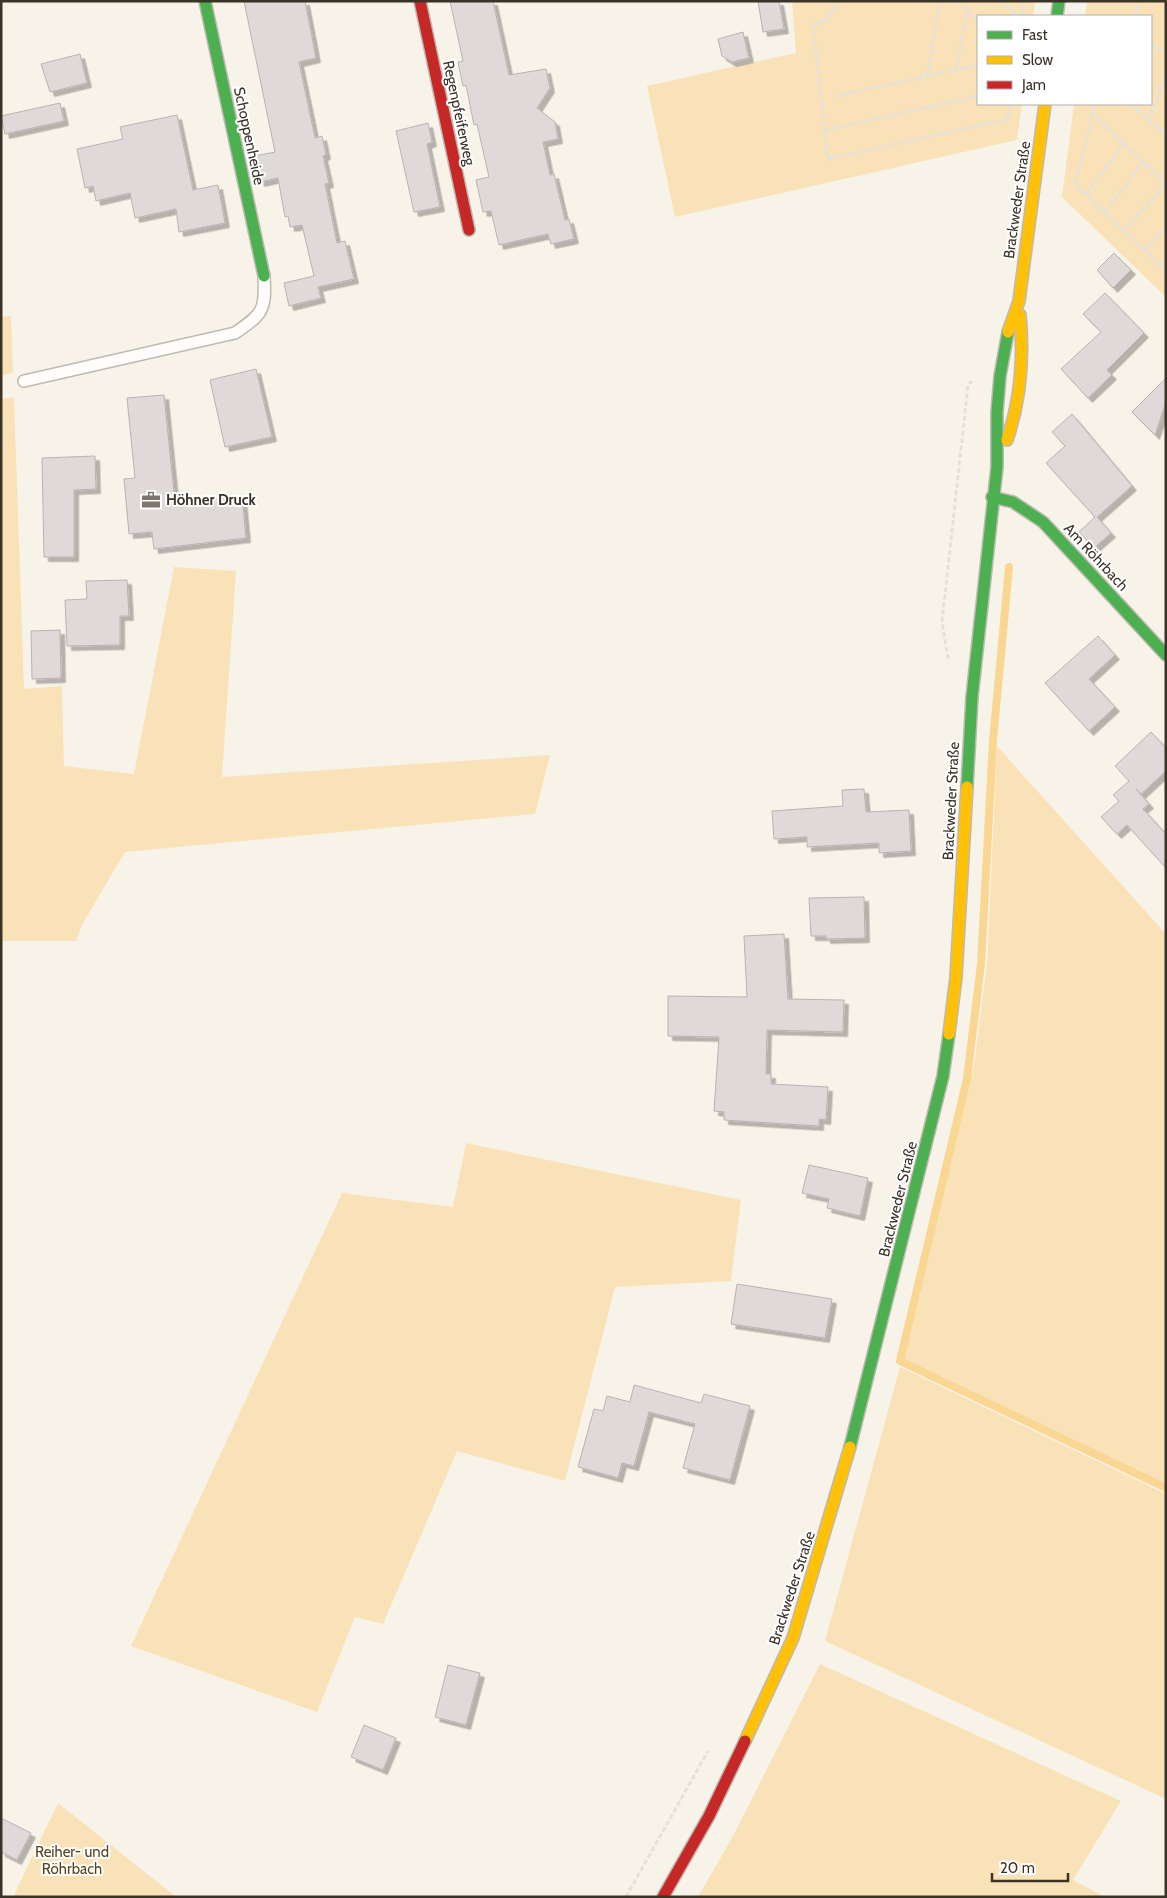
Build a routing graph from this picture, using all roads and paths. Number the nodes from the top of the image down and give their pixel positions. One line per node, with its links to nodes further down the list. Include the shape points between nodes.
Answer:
1 (206, 1): 41 (main road, Schoppenheide)
2 (420, 1): 37 (main road, Regenpfeiferweg)
3 (840, 1): 30 (path, via 822,22 813,24)
4 (940, 1): 21 (path)
5 (957, 1): 10 (path)
6 (1001, 1): 11 (path)
7 (1024, 1): 12 (path)
8 (1059, 1): 13 (main road)
9 (1140, 1): 14 (path)
10 (967, 10): 15 (path); 19 (path)
11 (1019, 15)
12 (1020, 15)
13 (1057, 15)
14 (1135, 15)
15 (977, 19)
16 (1152, 45): 17 (path)
17 (1166, 54)
18 (977, 65): 19 (path)
19 (958, 70): 21 (path)
20 (1166, 74): 29 (path)
21 (926, 76): 22 (path)
22 (837, 96)
23 (977, 96): 30 (path)
24 (1010, 105): 30 (path, via 1008,119 828,159)
25 (1045, 105): 42 (main road, Brackweder Straße)
26 (1094, 105): 28 (path)
27 (1132, 105): 29 (path)
28 (1093, 114): 32 (path); 34 (path, via 1075,184)
29 (1149, 121): 31 (path)
30 (825, 130)
31 (1166, 136)
32 (1124, 143): 33 (path); 34 (path)
33 (1143, 162): 35 (path); 38 (path, via 1166,184)
34 (1086, 194): 35 (path)
35 (1105, 212): 38 (path)
36 (1166, 227): 39 (path)
37 (469, 230)
38 (1124, 230): 39 (path)
39 (1145, 251): 40 (path)
40 (1166, 271)
41 (264, 276): 44 (lane, via 265,297 258,318 235,333)
42 (1019, 301): 45 (main road, Brackweder Straße, via 1006,337 1000,376); 45 (main road, Brackweder Straße, via 1023,343 1020,388 1013,422)
43 (973, 379): 48 (path, via 968,385 942,622)
44 (24, 381)
45 (996, 467): 46 (main road, Brackweder Straße)
46 (992, 497): 47 (main road, Am Röhrbach, via 1013,502 1043,522); 51 (main road, Brackweder Straße, via 972,697 956,977 942,1076 926,1148 839,1486 793,1638 710,1816)
47 (1166, 655)
48 (948, 660)
49 (711, 1745): 50 (path)
50 (626, 1897)
51 (663, 1897)

